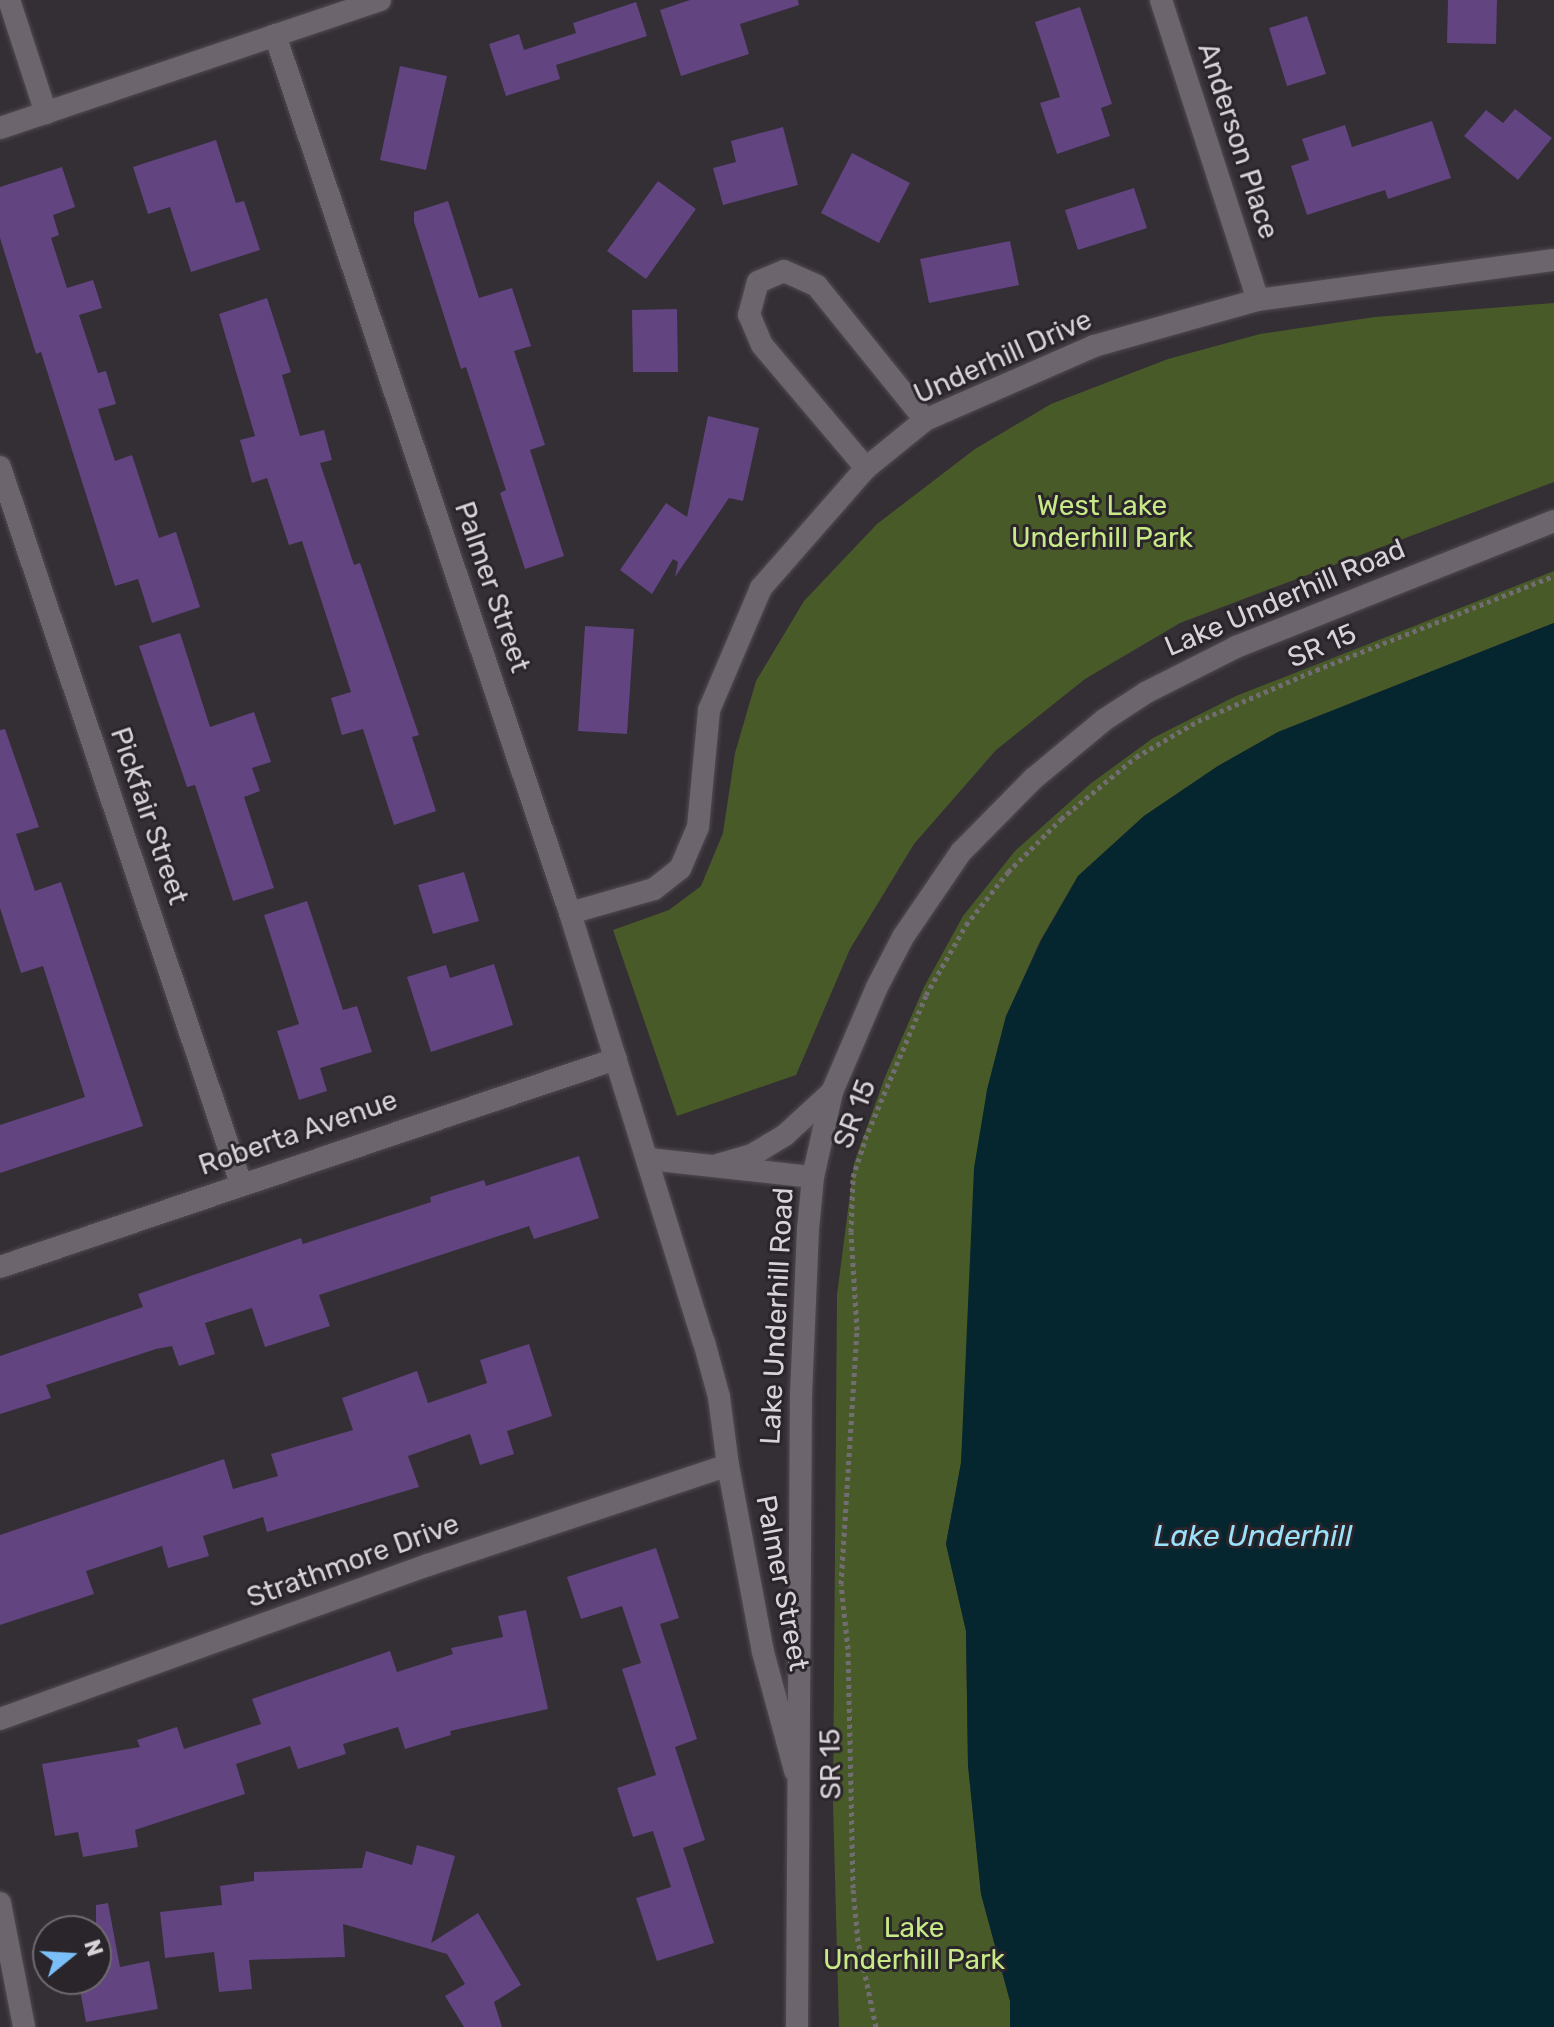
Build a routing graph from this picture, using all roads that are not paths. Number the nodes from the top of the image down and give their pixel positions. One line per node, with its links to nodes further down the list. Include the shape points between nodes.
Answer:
1 (9, 0): 5 (street)
2 (380, 0): 4 (street)
3 (1161, 0): 8 (street, Anderson Place)
4 (275, 35): 5 (street); 13 (street, Palmer Street)
5 (46, 113): 6 (street)
6 (0, 128)
7 (1554, 260): 8 (street, Underhill Drive)
8 (1258, 300): 9 (street, Underhill Drive, via 1094,346)
9 (925, 420): 11 (street, Underhill Drive); 11 (street, via 817,286 784,271 758,282 749,315 762,345)
10 (0, 467): 19 (street, Pickfair Street)
11 (866, 468): 13 (street, Underhill Drive, via 761,588 709,710 698,827 680,869 654,889)
12 (1554, 521): 15 (street, Lake Underhill Road / SR 15, via 1236,647 1147,692 1066,748 961,852 931,894 877,987)
13 (570, 913): 14 (street, Palmer Street)
14 (616, 1059): 16 (street, Palmer Street); 19 (street, Roberta Avenue)
15 (832, 1092): 17 (street, via 785,1135 752,1155); 18 (street, Lake Underhill Road / SR 15)
16 (649, 1159): 17 (street); 21 (street, Palmer Street, via 719,1397)
17 (717, 1165): 18 (street)
18 (813, 1177): 23 (street, Lake Underhill Road / SR 15, via 803,1298)
19 (241, 1184): 20 (street, Roberta Avenue)
20 (0, 1267)
21 (728, 1465): 22 (street, Strathmore Drive, via 428,1565); 23 (street, Palmer Street, via 763,1652)
22 (0, 1719)
23 (799, 1787): 26 (street, Lake Underhill Road / SR 15)
24 (0, 1903): 25 (street)
25 (24, 2027)
26 (797, 2027)

